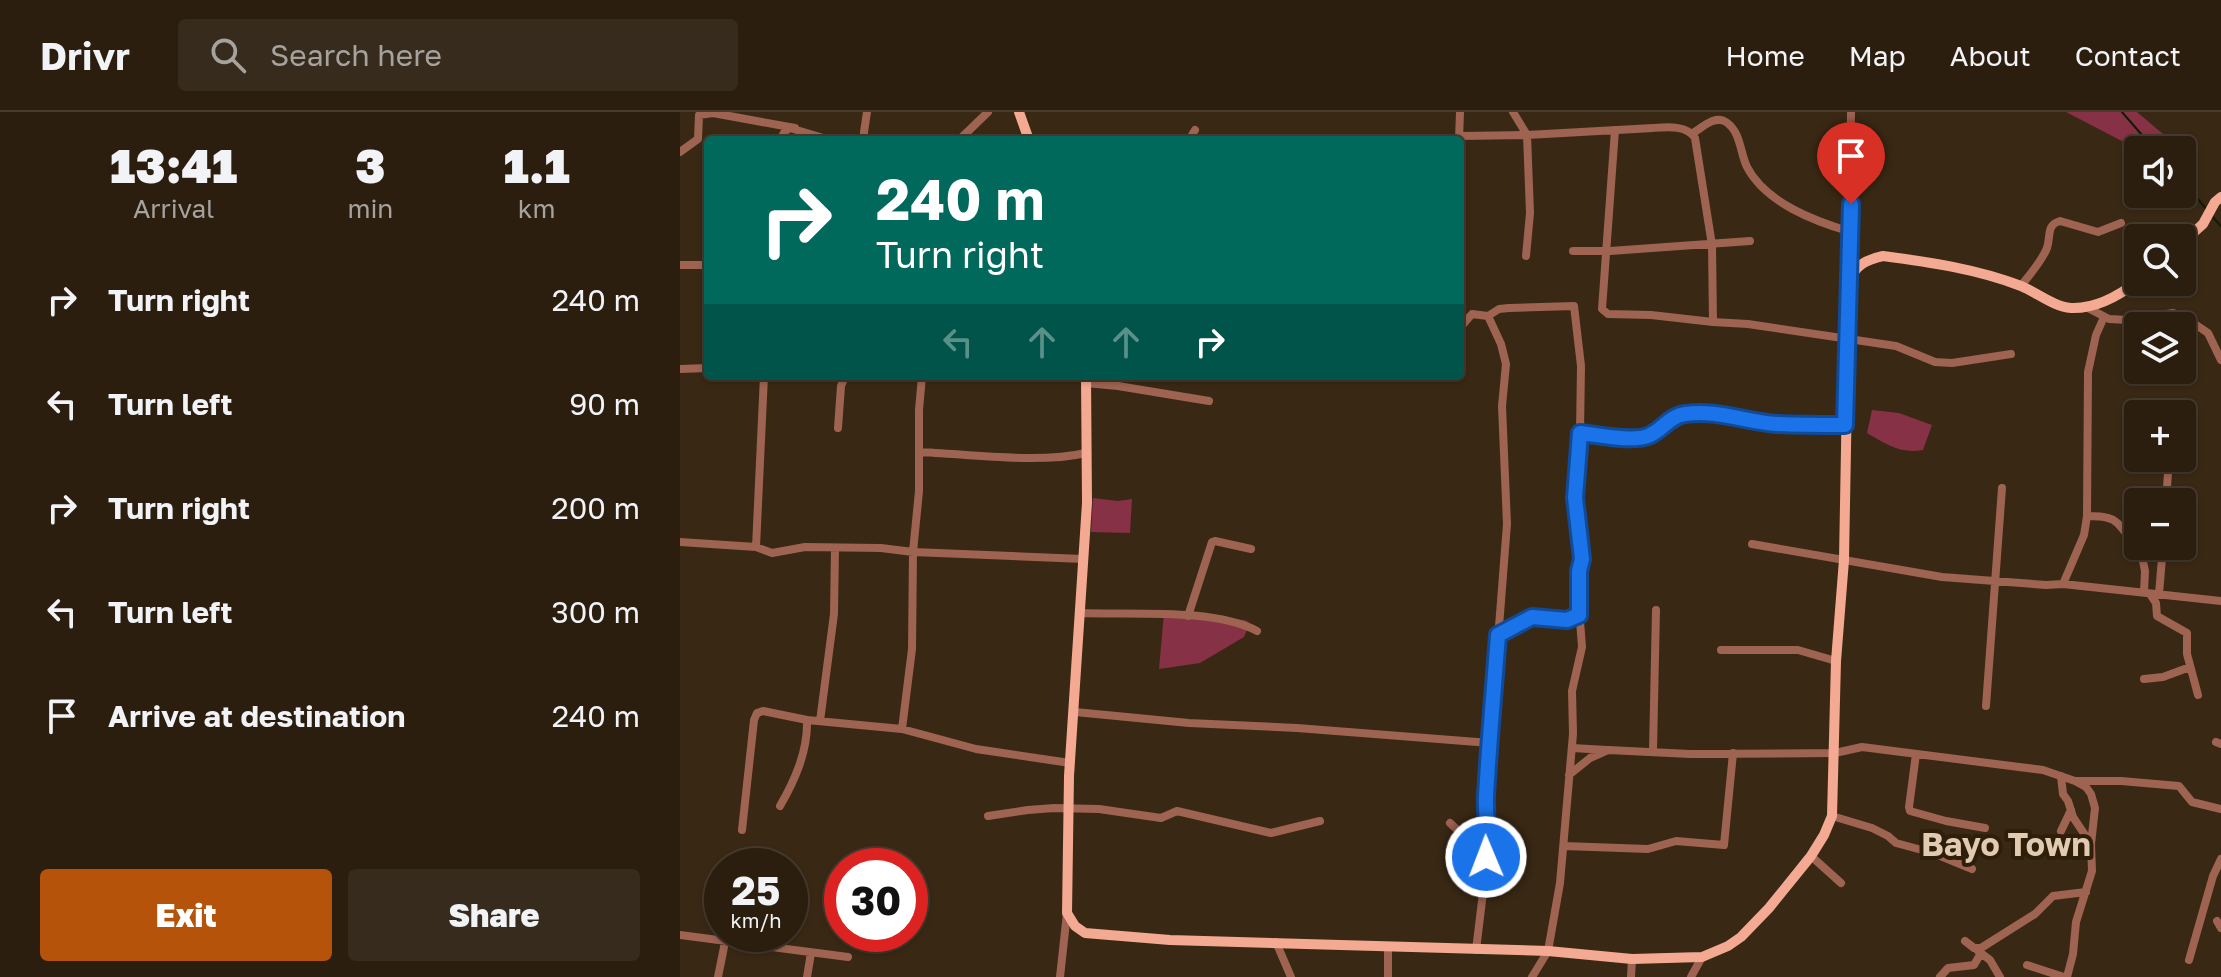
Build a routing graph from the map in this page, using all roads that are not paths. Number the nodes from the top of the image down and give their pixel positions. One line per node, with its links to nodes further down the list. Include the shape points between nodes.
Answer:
1 (867, 112): 15 (street)
2 (988, 112): 16 (street)
3 (1019, 112): 17 (main road)
4 (1460, 112): 19 (street)
5 (1513, 112): 12 (street)
6 (1851, 112): 25 (street)
7 (698, 113): 8 (street); 21 (street, via 698,139)
8 (795, 128): 13 (street); 14 (street)
9 (1195, 130): 18 (street)
10 (1615, 130): 11 (street, via 1671,127); 12 (street); 29 (street)
11 (1693, 133): 25 (street, via 1716,119 1724,120 1735,130 1747,166 1762,189 1812,220); 27 (street)
12 (1527, 135): 20 (street); 30 (street)
13 (782, 136)
14 (818, 136)
15 (864, 136)
16 (963, 136)
17 (1028, 136)
18 (1191, 136)
19 (1460, 136)
20 (1464, 138)
21 (680, 152)
22 (2218, 199): 24 (main road)
23 (2121, 223): 34 (street, via 2098,232 2054,222 2047,248)
24 (2196, 230)
25 (1851, 232): 33 (street)
26 (1750, 241): 27 (street)
27 (1712, 245): 29 (street); 39 (street)
28 (1573, 251): 29 (street)
29 (1608, 251): 39 (street, via 1605,313)
30 (1526, 256)
31 (680, 265): 32 (street)
32 (704, 265)
33 (1849, 280): 34 (main road, via 1856,267 1883,256 1968,270); 41 (main road)
34 (2021, 286): 36 (main road, via 2067,308)
35 (2124, 291): 36 (main road)
36 (2086, 307): 38 (street)
37 (1488, 316): 40 (street, via 1472,314); 54 (street, via 1499,309 1574,306 1581,366); 79 (street, via 1506,364 1502,406 1507,524)
38 (2104, 317): 43 (street, via 2128,320 2173,313 2208,333); 58 (street, via 2088,372)
39 (1713, 322): 41 (street)
40 (1464, 323)
41 (1847, 338): 42 (street, via 1896,346 1935,362); 52 (main road)
42 (2011, 354)
43 (2221, 360)
44 (704, 368): 45 (street)
45 (680, 369)
46 (764, 380): 62 (street)
47 (843, 380): 53 (street)
48 (922, 380): 55 (street)
49 (1086, 380): 56 (main road)
50 (1091, 380): 51 (street)
51 (1209, 401)
52 (1845, 425): 54 (street, via 1685,414 1647,437); 67 (main road)
53 (838, 428)
54 (1580, 433): 76 (street, via 1575,498 1582,559)
55 (919, 452): 56 (street, via 1044,457); 65 (street)
56 (1086, 453): 66 (main road)
57 (2002, 488): 70 (street)
58 (2087, 516): 59 (street, via 2110,518); 71 (street)
59 (2124, 531)
60 (680, 542): 62 (street)
61 (1752, 544): 67 (street)
62 (756, 547): 63 (street, via 772,553)
63 (835, 548): 65 (street); 88 (street, via 834,614)
64 (1251, 549): 77 (street, via 1212,542)
65 (913, 552): 66 (street); 89 (street, via 912,649)
66 (1083, 559): 75 (main road)
67 (1844, 560): 70 (street, via 1948,578); 81 (main road)
68 (2142, 560): 72 (street)
69 (2159, 560): 72 (street)
70 (1994, 580): 71 (street); 85 (street)
71 (2063, 584): 72 (street)
72 (2151, 593): 73 (street); 82 (street, via 2157,616 2187,633)
73 (2221, 601)
74 (1656, 610): 93 (street)
75 (1081, 613): 77 (street); 86 (main road)
76 (1579, 615): 79 (street, via 1567,620 1532,617); 91 (street, via 1582,647 1572,691)
77 (1188, 616): 78 (street, via 1230,620)
78 (1257, 631)
79 (1498, 635): 90 (street)
80 (1721, 650): 81 (street, via 1798,650)
81 (1836, 661): 95 (main road)
82 (2190, 667): 83 (street); 84 (street)
83 (2144, 679)
84 (2198, 695)
85 (1986, 706)
86 (1075, 712): 90 (street); 97 (main road)
87 (807, 720): 88 (street); 101 (street, via 805,748); 110 (street, via 757,713)
88 (820, 721): 89 (street)
89 (902, 729): 97 (street, via 976,749)
90 (1490, 743): 115 (street)
91 (1572, 748): 92 (street); 98 (street)
92 (1608, 750): 93 (street); 98 (street)
93 (1653, 751): 94 (street)
94 (1733, 753): 95 (street); 113 (street, via 1724,845 1676,841 1648,849)
95 (1835, 753): 96 (street, via 1862,747); 106 (main road)
96 (1916, 754): 99 (street); 109 (street, via 1910,811)
97 (1070, 763): 102 (main road)
98 (1568, 775): 113 (street)
99 (2061, 776): 100 (street); 103 (street)
100 (2075, 781): 104 (street, via 2179,786 2192,802); 112 (street, via 2086,787 2095,808)
101 (780, 806)
102 (1069, 808): 105 (street); 107 (street, via 1161,818 1177,811 1271,833); 122 (main road)
103 (2071, 809): 111 (street); 112 (street)
104 (2221, 809)
105 (988, 816)
106 (1832, 816): 114 (main road); 117 (street)
107 (1320, 821)
108 (1450, 823): 115 (street)
109 (1985, 828)
110 (742, 830)
111 (2061, 831)
112 (2091, 844): 119 (street)
113 (1564, 846): 130 (street)
114 (1811, 856): 118 (street); 135 (main road, via 1741,937)
115 (1486, 857): 128 (street)
116 (2221, 859): 137 (street)
117 (1972, 869)
118 (1841, 883)
119 (2086, 892): 120 (street); 121 (street)
120 (2068, 894): 121 (street); 129 (street, via 2053,896 2035,914)
121 (2079, 911): 151 (street)
122 (1067, 913): 126 (main road, via 1085,933); 143 (street)
123 (680, 935): 124 (street)
124 (704, 939)
125 (1965, 941): 129 (street)
126 (1276, 942): 127 (main road); 144 (street)
127 (1388, 947): 128 (main road); 145 (street)
128 (1476, 950): 130 (main road)
129 (1978, 950): 139 (street, via 1974,965); 140 (street)
130 (1548, 951): 136 (main road); 146 (street)
131 (723, 952): 141 (street)
132 (803, 952): 133 (street)
133 (811, 953): 134 (street); 142 (street)
134 (848, 957)
135 (1702, 957): 136 (main road); 148 (street)
136 (1632, 959): 147 (street)
137 (2189, 960)
138 (2027, 965): 151 (street)
139 (1968, 966): 140 (street); 149 (street, via 1948,968)
140 (1995, 967): 150 (street)
141 (718, 977)
142 (807, 977)
143 (1060, 977)
144 (1291, 977)
145 (1388, 977)
146 (1532, 977)
147 (1631, 977)
148 (1691, 977)
149 (1940, 977)
150 (2000, 977)
151 (2065, 977)

